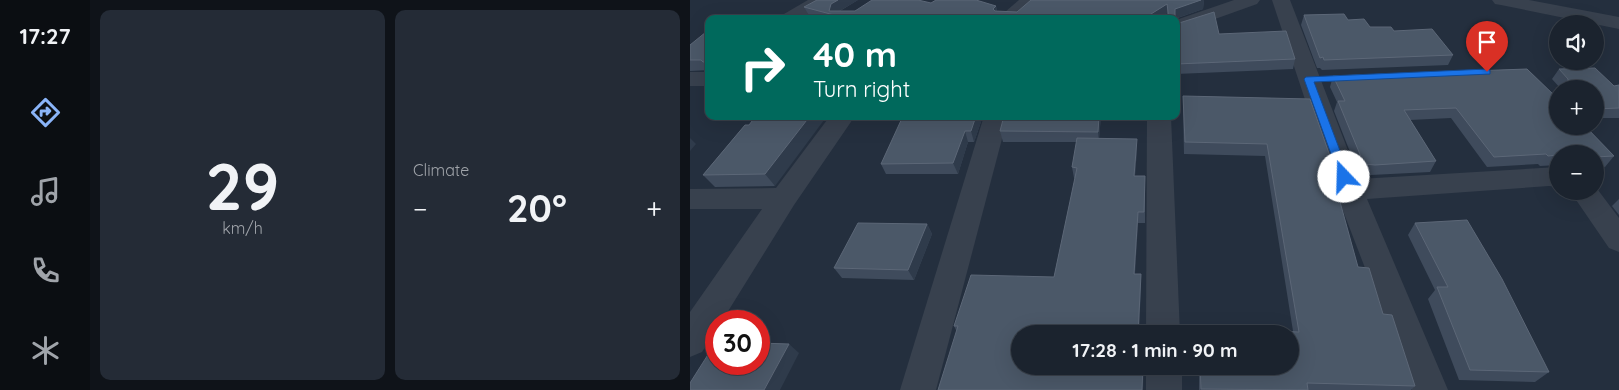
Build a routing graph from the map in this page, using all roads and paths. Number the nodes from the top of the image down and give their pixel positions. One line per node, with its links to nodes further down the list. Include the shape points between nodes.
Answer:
1 (821, 0): 6 (street)
2 (1032, 0): 7 (street)
3 (1250, 0): 9 (street)
4 (1281, 0): 16 (street, via 1319,79)
5 (1501, 0): 8 (street)
6 (795, 15)
7 (1011, 15)
8 (1619, 23)
9 (1180, 26)
10 (690, 80): 11 (street)
11 (705, 80)
12 (840, 120): 17 (street)
13 (995, 120): 24 (street)
14 (1159, 120): 21 (street)
15 (1549, 176): 16 (street)
16 (1350, 190): 26 (street)
17 (784, 198): 18 (street); 22 (street)
18 (690, 199)
19 (1590, 200): 20 (street)
20 (1619, 240)
21 (1163, 325)
22 (690, 341)
23 (1164, 375): 25 (street)
24 (918, 390)
25 (1164, 390)
26 (1430, 390)

